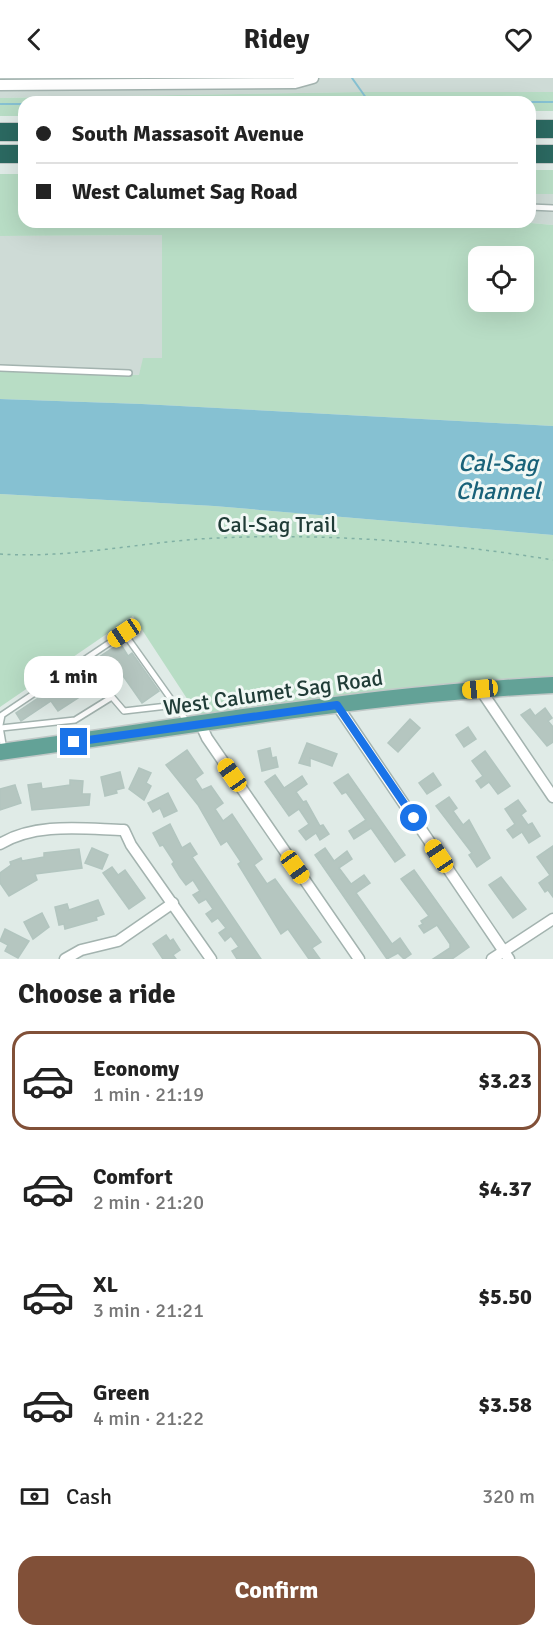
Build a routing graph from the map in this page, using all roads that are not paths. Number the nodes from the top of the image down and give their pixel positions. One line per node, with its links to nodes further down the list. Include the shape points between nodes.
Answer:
1 (313, 78): 2 (street, via 295,83)
2 (152, 81): 3 (street)
3 (0, 85)
4 (536, 129): 5 (highway)
5 (553, 129)
6 (0, 132): 7 (highway)
7 (18, 132)
8 (0, 154): 9 (highway)
9 (18, 154)
10 (536, 154): 11 (highway)
11 (553, 154)
12 (536, 207): 13 (lane)
13 (553, 207)
14 (0, 368): 15 (lane)
15 (129, 373)
16 (553, 685): 17 (main road, West Calumet Sag Road)
17 (480, 689): 19 (main road, West Calumet Sag Road); 23 (street)
18 (176, 705): 20 (lane, via 124,711 112,697 75,720); 20 (lane, via 124,633 3,716); 21 (lane)
19 (337, 705): 21 (main road, West Calumet Sag Road); 27 (street)
20 (0, 726): 22 (lane)
21 (196, 726): 22 (main road, West Calumet Sag Road); 30 (street)
22 (2, 752)
23 (553, 796)
24 (0, 844): 25 (street, via 25,834 63,829 124,830)
25 (173, 903): 28 (street, via 118,940 81,950); 29 (street)
26 (553, 919): 27 (street)
27 (506, 955): 31 (street)
28 (65, 959)
29 (211, 959)
30 (358, 959)
31 (492, 959)

